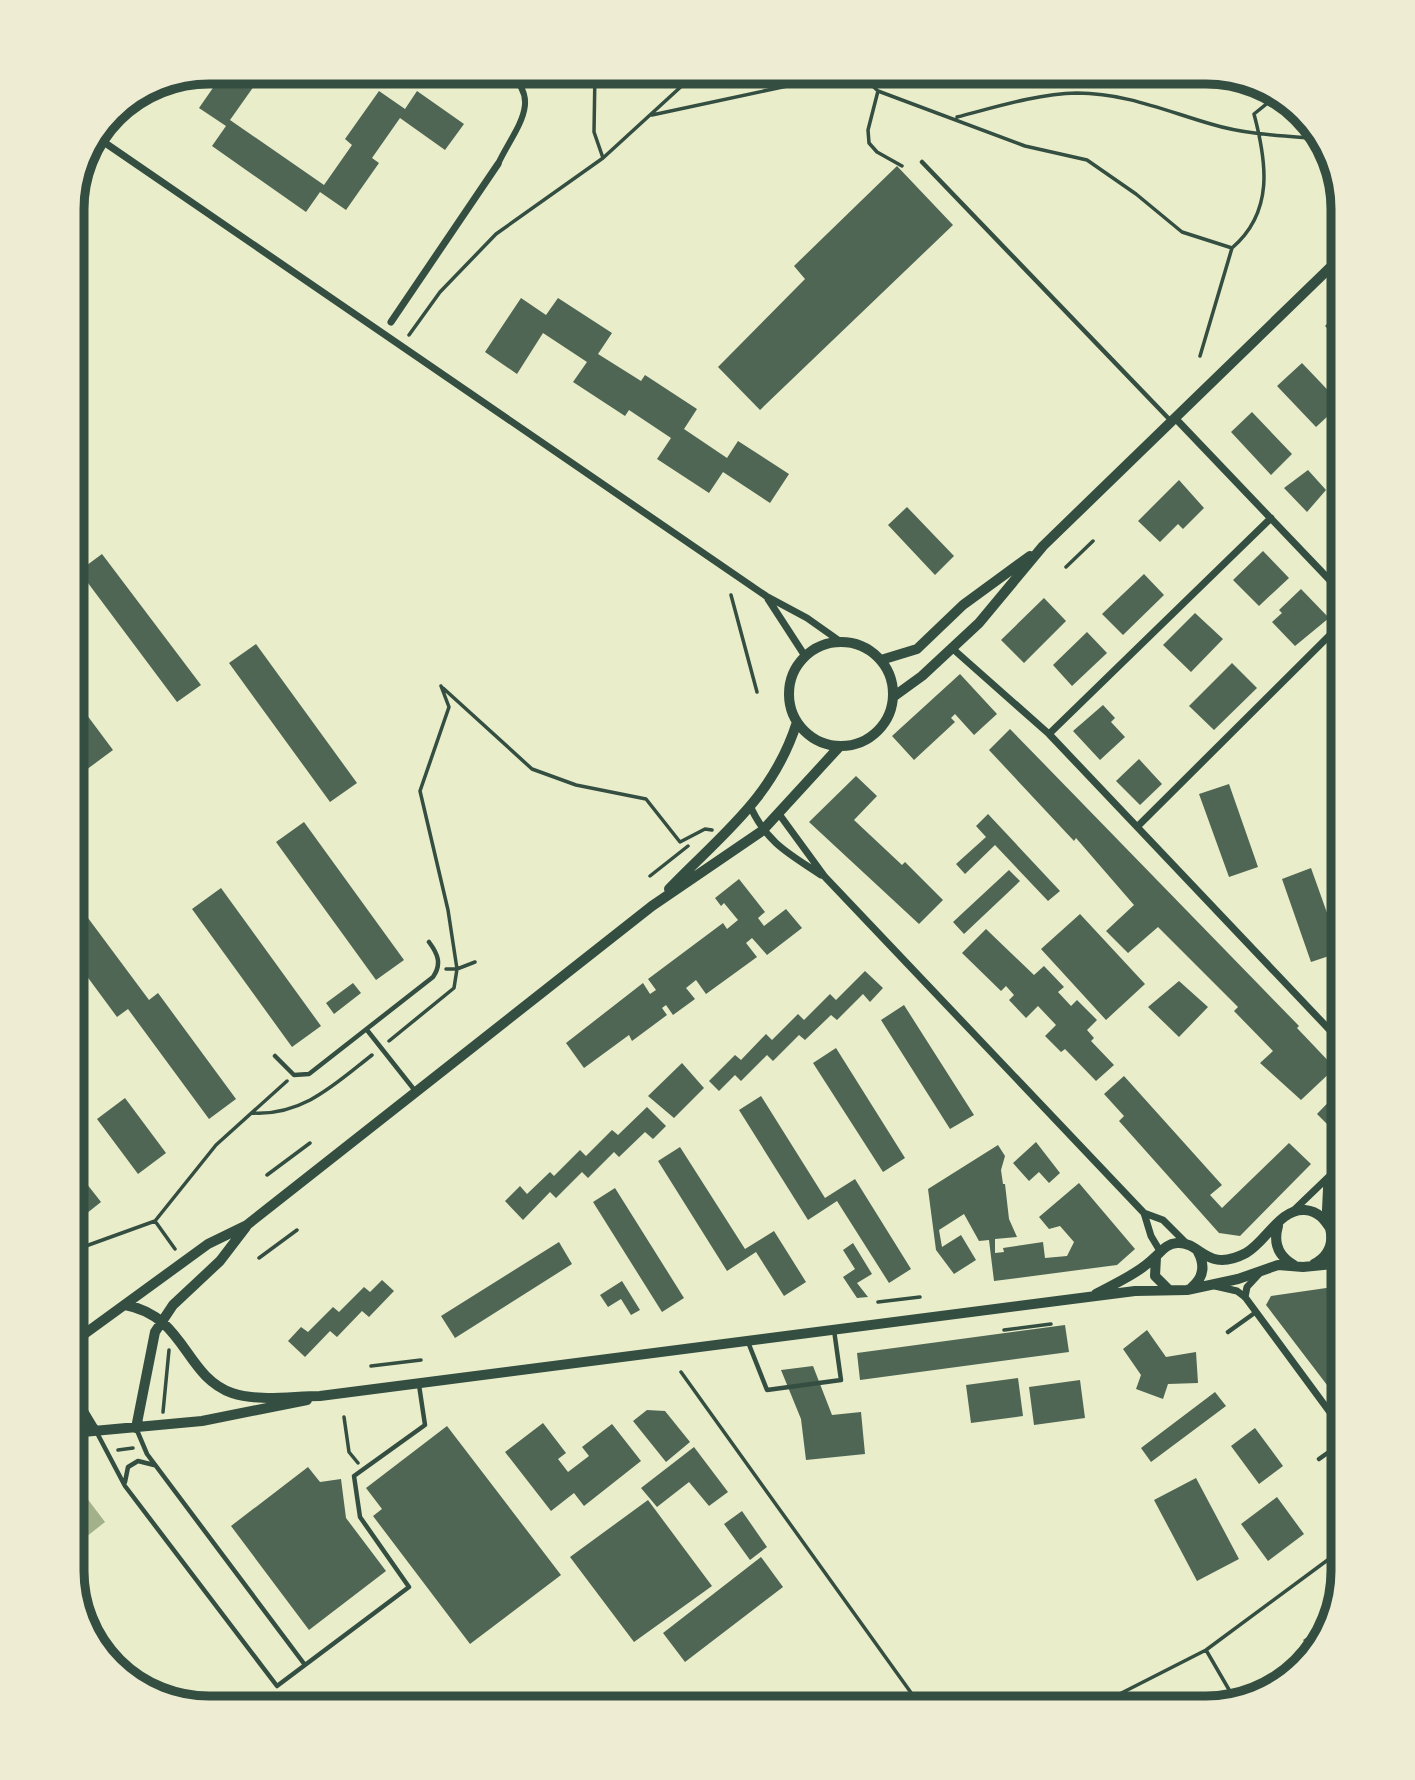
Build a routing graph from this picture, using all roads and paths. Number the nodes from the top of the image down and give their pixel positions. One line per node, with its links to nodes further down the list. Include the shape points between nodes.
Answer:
1 (520, 84): 15 (street, via 526,92 527,107)
2 (594, 84): 13 (path, via 594,132)
3 (684, 84): 8 (path)
4 (795, 84): 8 (path)
5 (871, 84): 6 (path)
6 (878, 91): 9 (path); 16 (path, via 867,137 877,152)
7 (1271, 102): 10 (path, via 1254,114)
8 (649, 115): 13 (path)
9 (955, 118): 10 (path, via 1027,99 1077,93 1142,100 1212,125); 17 (path, via 1025,146 1087,160 1182,232)
10 (1259, 134): 11 (path); 17 (path, via 1265,176 1261,210)
11 (1309, 138)
12 (103, 142): 29 (street)
13 (603, 158): 20 (path, via 496,234 440,292)
14 (922, 162): 22 (lane)
15 (498, 163): 19 (street)
16 (902, 166)
17 (1232, 248): 21 (path)
18 (1331, 267): 22 (street)
19 (391, 322)
20 (409, 335)
21 (1200, 356)
22 (1174, 420): 23 (street); 25 (street)
23 (1271, 518): 27 (street); 38 (street)
24 (1093, 541): 26 (path)
25 (1043, 546): 32 (street); 34 (street, via 963,605 917,649)
26 (1066, 567)
27 (1331, 581)
28 (731, 595): 35 (path)
29 (766, 596): 31 (street); 33 (street)
30 (1331, 634): 42 (street)
31 (841, 642): 33 (street); 34 (street, via 860,646)
32 (953, 649): 36 (street); 38 (street)
33 (806, 656): 37 (street, via 794,672 789,691)
34 (881, 660): 36 (street)
35 (757, 692)
36 (893, 697): 39 (street, via 886,721 873,736)
37 (797, 722): 39 (street, via 812,738); 40 (street, via 784,759)
38 (1049, 734): 42 (street)
39 (840, 746): 41 (street)
40 (751, 808): 43 (street); 44 (street)
41 (779, 814): 44 (street); 47 (street)
42 (1138, 826): 54 (street)
43 (727, 829): 48 (street); 52 (path, via 705,829 680,842 646,799 576,785 532,769 441,686 449,707 420,791)
44 (762, 831): 47 (street); 48 (street)
45 (688, 846): 46 (path)
46 (650, 876)
47 (825, 877): 65 (street)
48 (652, 906): 58 (street)
49 (429, 942): 51 (lane)
50 (475, 962): 52 (path)
51 (439, 969): 52 (path); 53 (lane)
52 (457, 969): 55 (path, via 454,988 447,996)
53 (368, 1030): 55 (lane); 57 (lane, via 309,1074)
54 (1331, 1031)
55 (381, 1048): 58 (lane); 59 (path, via 316,1099 290,1110)
56 (275, 1056): 57 (lane)
57 (294, 1075): 59 (path)
58 (416, 1093): 69 (street)
59 (252, 1113): 66 (path, via 216,1144)
60 (310, 1143): 62 (path)
61 (1331, 1174): 63 (street)
62 (267, 1175)
63 (1327, 1178): 64 (street); 68 (street)
64 (1292, 1212): 67 (street); 68 (street, via 1314,1212)
65 (1144, 1213): 75 (street, via 1163,1220); 77 (street)
66 (155, 1221): 74 (path); 76 (path)
67 (1281, 1221): 75 (street, via 1259,1244 1239,1256 1212,1259); 80 (street, via 1276,1247)
68 (1327, 1223): 70 (street); 72 (street)
69 (247, 1225): 90 (street, via 208,1244); 92 (street, via 220,1261)
70 (1331, 1228)
71 (297, 1230): 78 (path)
72 (1331, 1237)
73 (1331, 1243): 81 (street, via 1328,1253)
74 (84, 1247)
75 (1193, 1248): 77 (street, via 1177,1243); 85 (street, via 1202,1262 1202,1274)
76 (175, 1249)
77 (1158, 1254): 84 (street, via 1155,1276); 87 (street)
78 (259, 1258)
79 (1331, 1264): 81 (street)
80 (1296, 1266): 81 (street); 82 (street, via 1278,1265)
81 (1310, 1266)
82 (1261, 1271): 83 (street); 88 (street, via 1247,1287)
83 (1208, 1285): 85 (street); 88 (street)
84 (1168, 1289): 85 (street); 87 (street)
85 (1187, 1290)
86 (920, 1297): 89 (path)
87 (1091, 1297): 94 (street)
88 (1245, 1297): 91 (street)
89 (878, 1303)
90 (125, 1305): 92 (street); 97 (street)
91 (1257, 1311): 96 (lane); 106 (street)
92 (162, 1318): 104 (street, via 204,1371 230,1392 249,1397); 109 (street, via 155,1332)
93 (1051, 1324): 95 (path)
94 (834, 1330): 98 (street); 98 (lane, via 841,1380 779,1389 766,1390)
95 (1004, 1330)
96 (1228, 1332)
97 (84, 1334)
98 (748, 1341): 103 (street)
99 (173, 1346): 107 (path, via 166,1363)
100 (421, 1360): 101 (path)
101 (371, 1366)
102 (681, 1372): 123 (path)
103 (418, 1383): 104 (street); 117 (lane, via 425,1426)
104 (320, 1396): 109 (street, via 246,1415)
105 (84, 1413): 110 (street)
106 (1331, 1413)
107 (163, 1416)
108 (344, 1417): 117 (path, via 349,1452)
109 (136, 1428): 110 (street); 116 (lane, via 141,1447)
110 (95, 1431): 111 (street); 118 (lane)
111 (84, 1432)
112 (133, 1448): 114 (path)
113 (1331, 1450): 115 (lane)
114 (115, 1452)
115 (1319, 1459)
116 (157, 1467): 118 (lane, via 138,1461 128,1467); 121 (lane)
117 (363, 1470): 121 (lane, via 354,1476 360,1517 409,1587)
118 (125, 1486): 121 (lane, via 277,1686)
119 (1331, 1558): 120 (path)
120 (1206, 1650): 122 (path); 124 (path)
121 (306, 1665)
122 (1231, 1693)
123 (913, 1696)
124 (1115, 1696)

